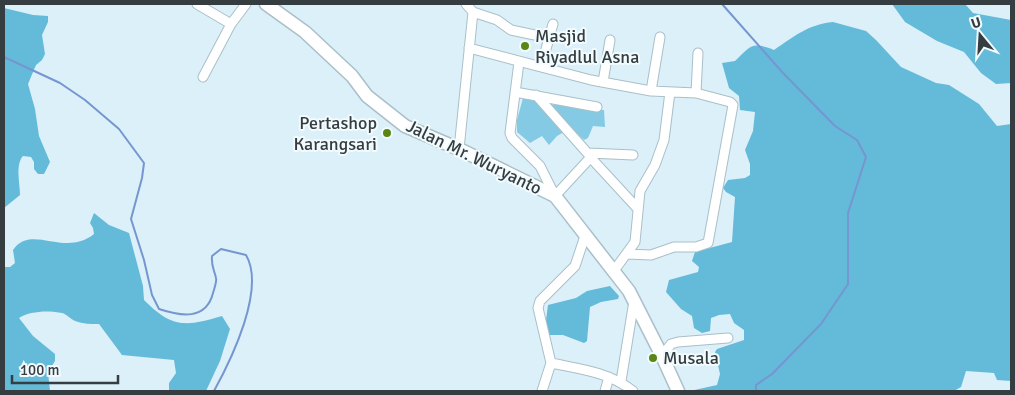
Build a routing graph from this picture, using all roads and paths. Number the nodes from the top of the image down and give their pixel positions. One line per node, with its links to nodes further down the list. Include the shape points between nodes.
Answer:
1 (197, 4): 6 (street)
2 (246, 4): 6 (street)
3 (466, 4): 5 (street)
4 (272, 5): 23 (main road, Jalan Mr. Wuryanto, via 352,76 368,96 405,126)
5 (473, 12): 9 (street, via 497,20 511,30); 11 (street)
6 (231, 24): 15 (street)
7 (553, 24): 9 (street)
8 (660, 37): 17 (street)
9 (549, 38): 14 (street)
10 (610, 40): 16 (street)
11 (469, 48): 13 (street); 23 (street)
12 (698, 53): 20 (street)
13 (519, 62): 14 (street); 18 (street)
14 (541, 67): 16 (street)
15 (203, 77)
16 (603, 82): 17 (street)
17 (651, 91): 19 (street)
18 (515, 92): 21 (street); 26 (street, via 510,128 512,138 540,166)
19 (670, 92): 20 (street); 27 (street, via 664,140 640,191)
20 (696, 93): 29 (street, via 730,102 733,107 708,243 696,247 674,247 651,255)
21 (536, 95): 22 (street); 24 (street)
22 (597, 107)
23 (460, 149): 26 (main road, Jalan Mr. Wuryanto)
24 (590, 155): 25 (street); 26 (street); 27 (street)
25 (633, 155)
26 (555, 196): 28 (main road, Jalan Mr. Wuryanto)
27 (638, 209): 29 (street, via 635,242)
28 (585, 236): 30 (main road, Jalan Mr. Wuryanto); 34 (street, via 575,266 540,301 538,308)
29 (628, 254): 30 (street)
30 (613, 272): 31 (main road, Jalan Mr. Wuryanto)
31 (634, 301): 33 (main road, Jalan Mr. Wuryanto); 36 (street)
32 (728, 338): 33 (street, via 678,342 666,349)
33 (662, 356): 40 (main road, Jalan Mr. Wuryanto)
34 (550, 364): 35 (street, via 593,371); 37 (street)
35 (609, 378): 36 (street); 38 (street)
36 (621, 381): 39 (street)
37 (542, 391)
38 (605, 391)
39 (633, 391)
40 (678, 391)

